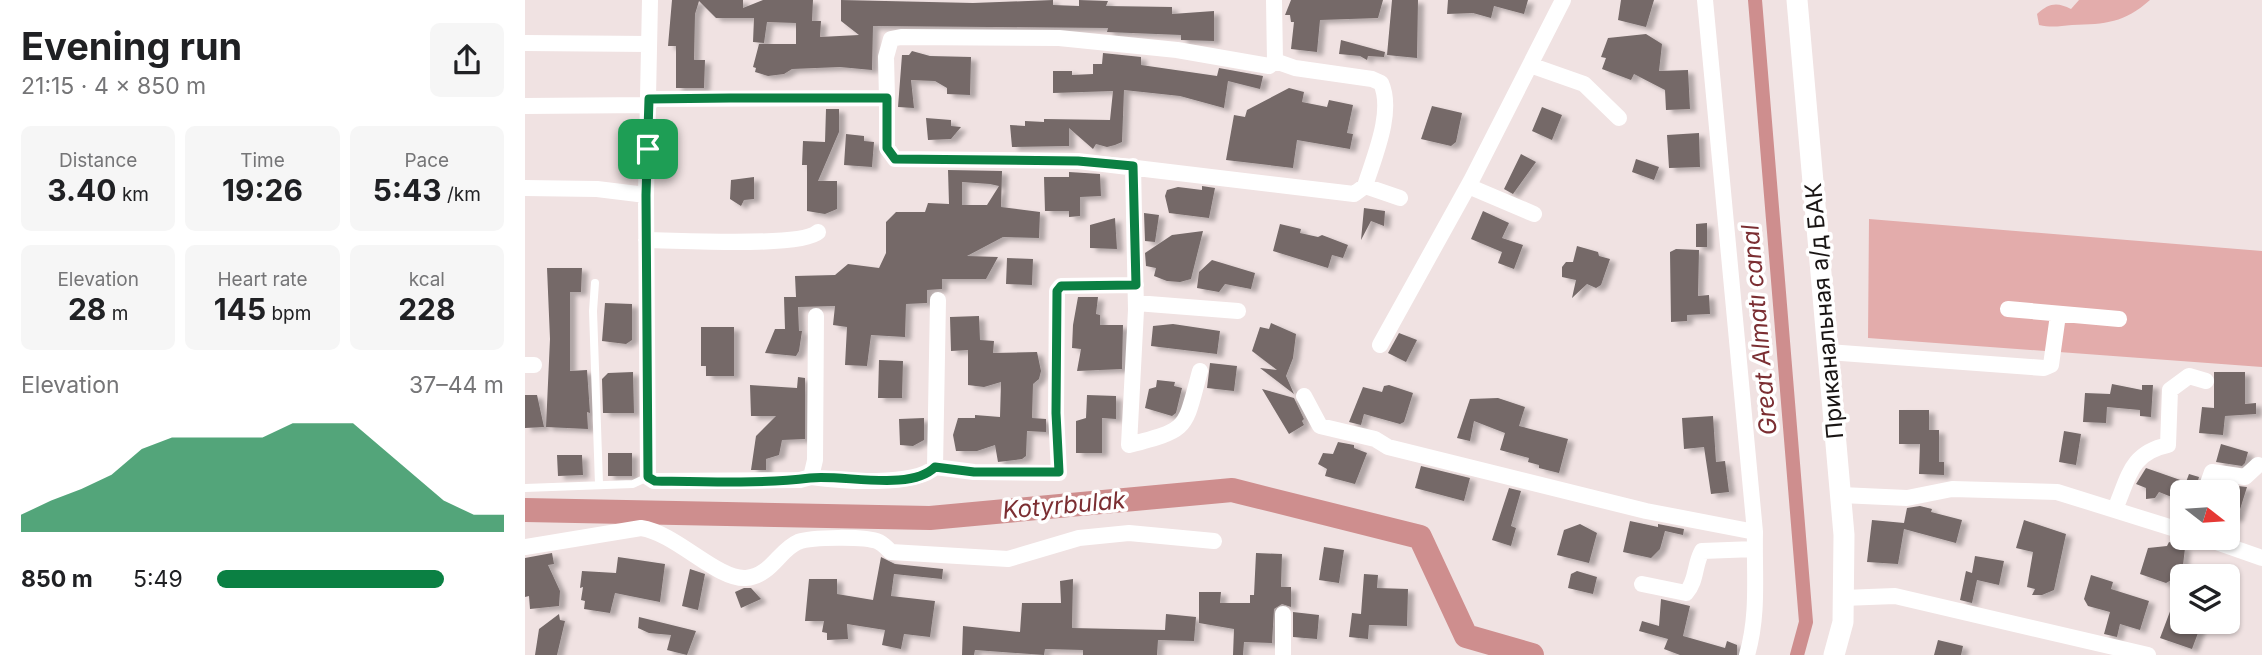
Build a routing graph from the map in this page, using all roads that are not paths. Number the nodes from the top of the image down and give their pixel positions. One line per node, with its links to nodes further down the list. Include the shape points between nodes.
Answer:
1 (650, 0): 7 (street)
2 (1274, 0): 8 (street)
3 (1563, 0): 9 (street)
4 (1705, 0): 47 (street)
5 (1797, 0): 33 (main road, Приканальная а/д БАК)
6 (525, 43): 7 (street)
7 (649, 44): 11 (street)
8 (1275, 61): 10 (street, via 1259,65 1177,50 1059,38 901,37 891,39 886,57); 15 (street, via 1381,83 1385,110)
9 (1530, 65): 13 (street, via 1584,84); 16 (street)
10 (887, 98): 11 (street); 14 (street, via 887,148 895,159)
11 (649, 102): 12 (street); 18 (street)
12 (525, 107)
13 (1619, 118)
14 (1133, 166): 15 (street, via 1342,194 1354,194); 24 (street)
15 (1365, 186): 19 (street)
16 (1468, 186): 20 (street); 32 (street)
17 (525, 188): 18 (street, via 597,188)
18 (646, 195): 22 (street)
19 (1400, 198)
20 (1534, 214)
21 (818, 232): 22 (street, via 811,238 762,241)
22 (646, 240): 39 (street)
23 (595, 283): 42 (lane)
24 (1136, 285): 26 (street); 38 (street, via 1061,286 1057,291 1059,472)
25 (938, 299): 38 (street)
26 (1136, 303): 28 (street); 34 (street, via 1129,445 1167,435 1186,422)
27 (2008, 309): 29 (street)
28 (1238, 311)
29 (2058, 315): 31 (street); 33 (street, via 2055,354 2051,365 2044,368)
30 (816, 316): 40 (street)
31 (2119, 319)
32 (1380, 345)
33 (1828, 352): 44 (main road, Приканальная а/д БАК)
34 (1200, 371)
35 (2206, 382): 45 (street, via 2189,376 2170,390 2168,445 2150,449 2136,459)
36 (1304, 396): 47 (street, via 1320,426 1374,439 1388,447)
37 (2258, 464): 41 (street, via 2245,477 2212,472)
38 (935, 467): 40 (street, via 928,475 892,480)
39 (648, 477): 40 (street, via 713,482); 42 (lane, via 633,484)
40 (811, 477)
41 (2209, 480)
42 (599, 484): 43 (lane)
43 (525, 488)
44 (1840, 495): 45 (street, via 1907,498 1952,489 2010,489 2057,492); 54 (main road, Приканальная а/д БАК)
45 (2115, 509): 46 (street)
46 (2170, 527)
47 (1755, 532): 50 (street)
48 (1214, 541): 49 (street, via 1117,534 1079,538 1008,559 891,552 878,541 838,538 798,542 773,566 745,578 727,574 655,530 641,528)
49 (525, 547)
50 (1755, 549): 53 (street, via 1702,551 1693,586 1686,593); 57 (street, via 1753,633)
51 (2239, 550): 52 (street)
52 (2262, 558)
53 (1642, 584)
54 (1843, 598): 58 (main road, Приканальная а/д БАК, via 1843,622); 59 (street, via 1895,596)
55 (1283, 614): 56 (street)
56 (1283, 655)
57 (1747, 655)
58 (1834, 655)
59 (2148, 655)

